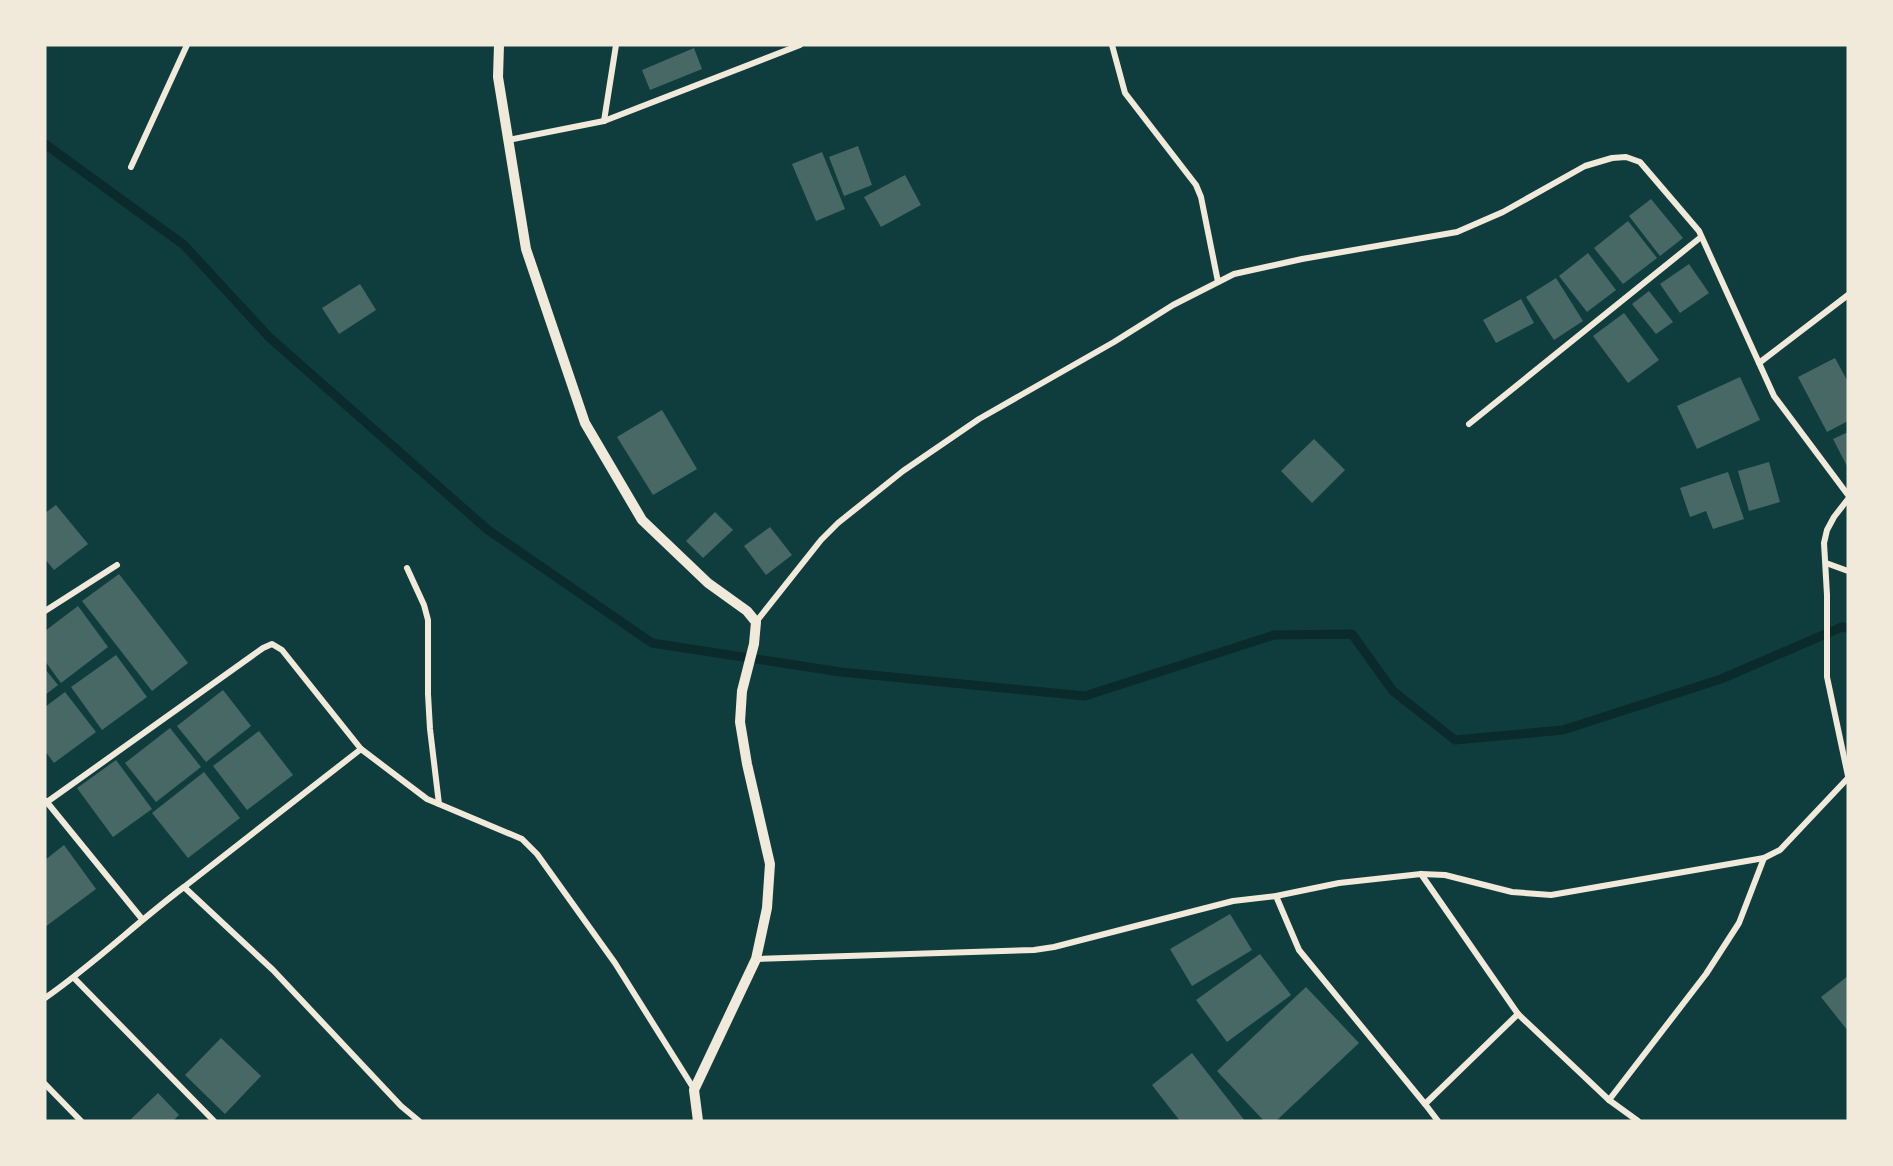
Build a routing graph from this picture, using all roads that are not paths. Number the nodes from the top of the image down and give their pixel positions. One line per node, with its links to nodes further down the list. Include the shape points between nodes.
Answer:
1 (187, 45): 8 (street)
2 (499, 45): 7 (street, via 498,77)
3 (616, 45): 6 (street)
4 (800, 45): 6 (street)
5 (1112, 45): 10 (street, via 1125,93 1196,185)
6 (604, 121): 7 (street)
7 (508, 140): 20 (street, via 526,249 585,423 642,520)
8 (131, 167)
9 (1701, 237): 10 (street, via 1640,162 1619,157 1585,166 1503,212 1457,232 1302,259 1234,274); 12 (street); 13 (street)
10 (1218, 282): 20 (street, via 979,419 903,471 821,540)
11 (1848, 295): 12 (street)
12 (1759, 363): 14 (street, via 1774,396)
13 (1469, 424)
14 (1848, 497): 15 (street, via 1827,530)
15 (1826, 563): 18 (street); 22 (street, via 1827,677)
16 (117, 565): 19 (street)
17 (406, 568): 24 (street, via 428,620 430,729)
18 (1848, 571)
19 (45, 611)
20 (756, 622): 30 (street, via 740,722 770,864 767,908)
21 (361, 749): 23 (street, via 282,650 272,644); 24 (street); 27 (street)
22 (1848, 777): 25 (street, via 1780,850)
23 (46, 801): 29 (street)
24 (439, 804): 35 (street, via 522,839 537,854 615,963)
25 (1764, 858): 26 (street, via 1551,895 1512,892 1445,875); 36 (street, via 1734,931 1706,974)
26 (1421, 874): 28 (street, via 1339,883); 33 (street)
27 (184, 887): 29 (street); 40 (street, via 273,970)
28 (1276, 896): 30 (street, via 1233,902 1034,950); 37 (street, via 1299,950)
29 (142, 919): 31 (street)
30 (756, 959): 35 (street)
31 (74, 978): 32 (street); 39 (street)
32 (45, 999)
33 (1518, 1014): 36 (street); 37 (street)
34 (45, 1084): 38 (street)
35 (694, 1090): 41 (street)
36 (1609, 1100): 43 (street)
37 (1425, 1104): 42 (street)
38 (81, 1121)
39 (214, 1121)
40 (419, 1121)
41 (698, 1121)
42 (1438, 1121)
43 (1638, 1121)

